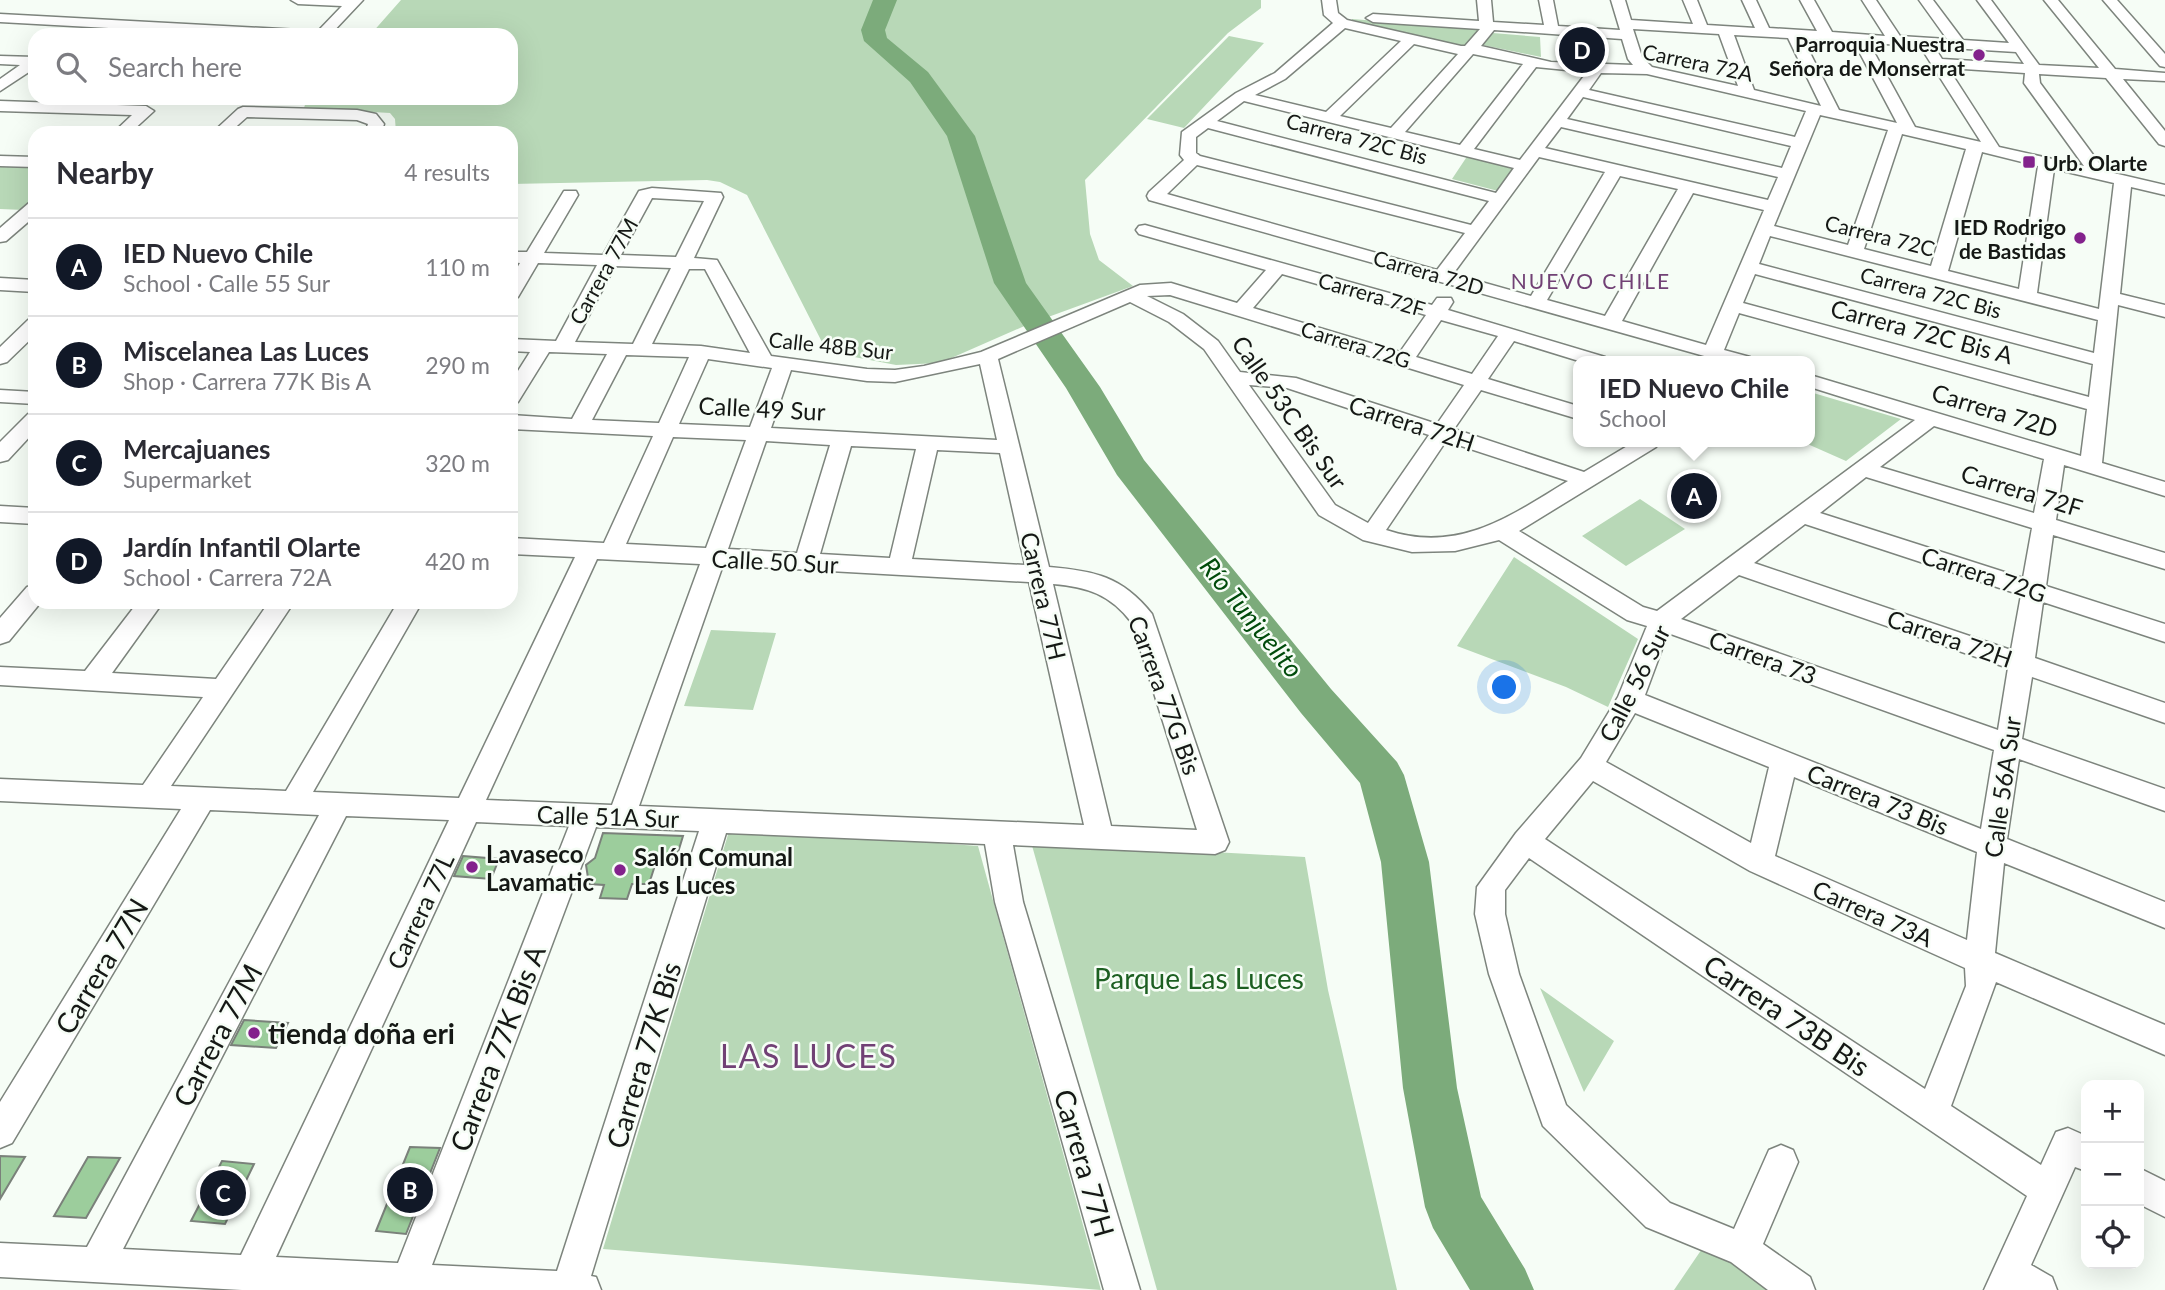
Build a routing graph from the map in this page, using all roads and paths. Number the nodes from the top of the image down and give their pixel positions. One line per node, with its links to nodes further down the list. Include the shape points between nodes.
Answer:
1 (298, 0): 13 (street)
2 (1484, 0): 18 (street)
3 (1546, 0): 24 (street)
4 (1618, 0): 22 (street)
5 (1690, 0): 23 (street)
6 (1749, 0): 26 (street)
7 (1807, 0): 28 (street)
8 (1870, 0): 31 (street)
9 (1926, 0): 33 (street)
10 (1984, 0): 34 (street)
11 (2051, 0): 45 (street)
12 (2110, 0): 40 (street)
13 (355, 1): 21 (street)
14 (17, 5): 16 (street)
15 (1334, 12): 18 (street); 30 (street, Carrera 72A); 50 (street, via 1280,76)
16 (0, 17): 17 (street)
17 (89, 23): 19 (street); 20 (street)
18 (1487, 26): 24 (street); 35 (street)
19 (82, 28)
20 (137, 28)
21 (329, 28)
22 (1627, 29): 23 (street); 24 (street); 44 (street, via 1635,60)
23 (1702, 29): 25 (street)
24 (1552, 30)
25 (1725, 30): 26 (street); 49 (street)
26 (1765, 33): 27 (street)
27 (1794, 34): 28 (street); 56 (street)
28 (1827, 36): 29 (street)
29 (1859, 38): 31 (street); 64 (street)
30 (1411, 39): 35 (street, Carrera 72A); 57 (street)
31 (1895, 40): 32 (street)
32 (1924, 42): 33 (street); 39 (street)
33 (1958, 44): 34 (street)
34 (2020, 48): 43 (street)
35 (1469, 50): 38 (street, Carrera 72A); 65 (street)
36 (0, 60): 37 (street)
37 (28, 61)
38 (1531, 62): 42 (street, Carrera 72A); 71 (street)
39 (1938, 63): 43 (street); 70 (street)
40 (2165, 63)
41 (28, 66): 47 (street)
42 (1598, 66): 44 (street, Carrera 72A); 48 (street)
43 (2033, 69): 45 (street); 79 (street, via 2032,83)
44 (1647, 70): 49 (street, Carrera 72A)
45 (2109, 73): 46 (street); 66 (street)
46 (2165, 77)
47 (0, 86)
48 (1579, 92): 58 (street); 67 (street)
49 (1748, 94): 55 (street, Carrera 72A)
50 (1241, 96): 57 (street); 59 (street)
51 (81, 105): 54 (street)
52 (0, 106): 54 (street)
53 (289, 106): 60 (street); 62 (street, via 243,112); 63 (street)
54 (76, 109): 61 (street, via 146,111)
55 (1814, 110): 56 (street, Carrera 72A); 67 (street)
56 (1833, 114): 64 (street, Carrera 72A)
57 (1331, 117): 65 (street)
58 (1557, 121): 69 (street); 78 (street)
59 (1203, 122): 72 (street, via 1188,135 1186,149); 84 (street, Carrera 72C Bis)
60 (372, 125)
61 (129, 126)
62 (228, 126)
63 (283, 126)
64 (1903, 130): 68 (street, Carrera 72A); 93 (street)
65 (1395, 133): 71 (street)
66 (2165, 141)
67 (1800, 143): 78 (street)
68 (1975, 147): 70 (street, Carrera 72A); 100 (street)
69 (1536, 150): 76 (street); 77 (street)
70 (1994, 151): 75 (street, Carrera 72A)
71 (1464, 152): 76 (street)
72 (1194, 159): 91 (street); 101 (street, Carrera 72D, via 1156,196)
73 (0, 161): 74 (street)
74 (28, 162)
75 (2047, 163): 79 (street, Carrera 72A); 106 (street)
76 (1524, 166): 84 (street)
77 (1615, 170): 81 (street); 107 (street)
78 (1787, 174): 85 (street)
79 (2099, 175): 80 (street, Carrera 72A)
80 (2123, 181): 82 (street, Carrera 72A); 109 (street)
81 (1688, 187): 85 (street); 113 (street)
82 (2165, 190)
83 (570, 195): 95 (street)
84 (1500, 199): 91 (street)
85 (1773, 207): 89 (street)
86 (28, 210): 87 (street)
87 (0, 213)
88 (28, 213): 92 (street)
89 (1764, 229): 93 (street, Carrera 72C); 98 (street)
90 (1145, 230): 99 (street, Carrera 72F)
91 (1476, 231): 101 (street)
92 (0, 237)
93 (1854, 252): 100 (street, Carrera 72C)
94 (518, 257): 95 (street)
95 (533, 257): 96 (street); 102 (street)
96 (610, 260): 97 (street); 97 (street, Carrera 77M, via 645,195 715,197); 117 (street, Carrera 77M)
97 (682, 262): 118 (street); 127 (street, via 711,264)
98 (1749, 267): 108 (street); 126 (street, Carrera 72C Bis)
99 (1278, 268): 110 (street); 112 (street, Carrera 72F)
100 (1938, 274): 106 (street, Carrera 72C)
101 (1451, 278): 107 (street, Carrera 72D); 112 (street)
102 (518, 282)
103 (0, 284): 104 (street)
104 (28, 286)
105 (1131, 295): 110 (street, Carrera 72G, via 1171,289); 121 (street, Calle 48B Sur); 128 (street, Calle 53C Bis Sur, via 1176,318 1211,345)
106 (2027, 296): 109 (street, Carrera 72C)
107 (1536, 302): 113 (street, Carrera 72D)
108 (1732, 306): 120 (street); 134 (street, Carrera 72C Bis A)
109 (2109, 307): 111 (street, Carrera 72C); 126 (street)
110 (1241, 310): 125 (street, Carrera 72G)
111 (2165, 311)
112 (1436, 313): 115 (street, Carrera 72F); 125 (street)
113 (1611, 323): 120 (street, Carrera 72D)
114 (28, 331): 124 (street)
115 (1510, 333): 122 (street, Carrera 72F); 129 (street)
116 (518, 345): 117 (street, Calle 48B Sur)
117 (552, 347): 118 (street, Calle 48B Sur); 131 (street, Carrera 77M)
118 (629, 351): 119 (street, Calle 48B Sur); 138 (street)
119 (701, 352): 127 (street, Calle 48B Sur); 140 (street, Carrera 77L)
120 (1713, 352): 123 (street, Carrera 72D)
121 (988, 356): 127 (street, Calle 48B Sur, via 895,376); 145 (street, Carrera 77H)
122 (1582, 356)
123 (1725, 356)
124 (0, 358)
125 (1405, 359): 129 (street, Carrera 72G)
126 (2103, 361): 134 (street)
127 (774, 362): 142 (street)
128 (1237, 378): 141 (street, Carrera 72H, via 1289,382); 158 (street, Calle 53C Bis Sur, via 1327,510)
129 (1477, 380): 135 (street, Carrera 72G); 141 (street)
130 (1815, 383): 136 (street, Carrera 72D)
131 (518, 389)
132 (0, 396): 133 (street)
133 (28, 398)
134 (2098, 406): 149 (street)
135 (1573, 411)
136 (1931, 418): 147 (street, Carrera 72D); 150 (street, Calle 56 Sur)
137 (518, 422): 138 (street, Calle 49 Sur)
138 (579, 425): 140 (street, Calle 49 Sur)
139 (28, 426): 148 (street)
140 (667, 429): 142 (street, Calle 49 Sur); 160 (street, Carrera 77L)
141 (1441, 432): 151 (street, Carrera 72H); 158 (street)
142 (759, 434): 143 (street, Calle 49 Sur); 161 (street)
143 (843, 438): 144 (street, Calle 49 Sur); 163 (street)
144 (928, 442): 145 (street, Calle 49 Sur); 165 (street)
145 (1010, 447): 166 (street, Carrera 77H)
146 (1640, 447): 151 (street)
147 (2055, 455): 149 (street, Carrera 72D); 156 (street, Calle 56A Sur)
148 (0, 456)
149 (2091, 466): 152 (street, Carrera 72D)
150 (1863, 469): 154 (street, Calle 56 Sur); 156 (street, Carrera 72F)
151 (1586, 481): 157 (street)
152 (2165, 489)
153 (0, 514): 155 (street)
154 (1802, 514): 164 (street, Calle 56 Sur); 167 (street, Carrera 72G)
155 (28, 516)
156 (2042, 523): 162 (street, Carrera 72F); 167 (street, Calle 56A Sur)
157 (1502, 531): 158 (street, via 1451,546 1409,544); 172 (street, Carrera 73, via 1635,614)
158 (1371, 535)
159 (518, 546): 160 (street, Calle 50 Sur)
160 (600, 551): 161 (street, Calle 50 Sur); 190 (street, Carrera 77L)
161 (715, 557): 163 (street, Calle 50 Sur); 192 (street)
162 (2165, 561)
163 (806, 562): 165 (street, Calle 50 Sur)
164 (1735, 565): 172 (street, Calle 56 Sur); 175 (street, Carrera 72H)
165 (899, 567): 166 (street, Calle 50 Sur)
166 (1039, 574): 195 (street, Carrera 77H); 197 (street, Carrera 77G Bis, via 1097,580 1135,608 1143,620)
167 (2032, 589): 173 (street, Carrera 72G); 175 (street, Calle 56A Sur)
168 (28, 601): 174 (street)
169 (146, 609): 177 (street)
170 (277, 609): 178 (street)
171 (406, 609): 188 (street)
172 (1661, 621): 179 (street, Calle 56 Sur); 181 (street, Carrera 73)
173 (2165, 633)
174 (0, 635)
175 (2020, 663): 180 (street, Carrera 72H); 181 (street, Calle 56A Sur)
176 (0, 676): 177 (street)
177 (91, 682): 178 (street)
178 (225, 689): 185 (street)
179 (1630, 700): 182 (street, Carrera 73 Bis); 183 (street, Calle 56 Sur)
180 (2165, 713)
181 (2008, 744): 187 (street, Carrera 73); 198 (street, Calle 56A Sur)
182 (1784, 762): 198 (street, Carrera 73 Bis); 199 (street)
183 (1590, 766): 196 (street, Calle 56 Sur); 199 (street, Carrera 73A)
184 (0, 790): 185 (street, Calle 51A Sur)
185 (150, 796): 186 (street, Calle 51A Sur)
186 (202, 799): 188 (street, Calle 51A Sur); 204 (street, Carrera 77N)
187 (2165, 800)
188 (293, 803): 189 (street, Calle 51A Sur)
189 (338, 805): 190 (street, Calle 51A Sur); 212 (street, Carrera 77M)
190 (467, 810): 191 (street, Calle 51A Sur); 213 (street, Carrera 77L)
191 (587, 815): 192 (street, Calle 51A Sur); 214 (street, Carrera 77K Bis A)
192 (621, 817): 193 (street, Calle 51A Sur)
193 (716, 821): 194 (street, Calle 51A Sur); 216 (street, Carrera 77K Bis)
194 (997, 833): 195 (street, Calle 51A Sur); 218 (street, Carrera 77H, via 1009,902)
195 (1100, 836): 197 (street, Calle 51A Sur)
196 (1525, 841): 203 (street, Carrera 73B Bis); 210 (street, Calle 56 Sur, via 1492,887 1490,914 1504,974 1554,1115 1658,1215)
197 (1215, 842)
198 (1992, 845): 200 (street, Carrera 73 Bis); 201 (street, Calle 56A Sur)
199 (1760, 862): 201 (street, Carrera 73A)
200 (2165, 915)
201 (1979, 961): 202 (street, Carrera 73A); 203 (street, Calle 56A Sur, via 1981,986)
202 (2165, 1040)
203 (1932, 1112): 208 (street, Carrera 73B Bis)
204 (0, 1132)
205 (2077, 1149): 208 (street)
206 (1782, 1162): 210 (street)
207 (2144, 1188): 209 (street)
208 (2047, 1189): 215 (street)
209 (2165, 1200)
210 (1743, 1250): 219 (street)
211 (0, 1260): 212 (street)
212 (96, 1265): 213 (street)
213 (228, 1278): 214 (street)
214 (408, 1281): 216 (street)
215 (2017, 1284)
216 (569, 1289): 217 (street)
217 (583, 1290)
218 (1122, 1290)
219 (1797, 1290)

